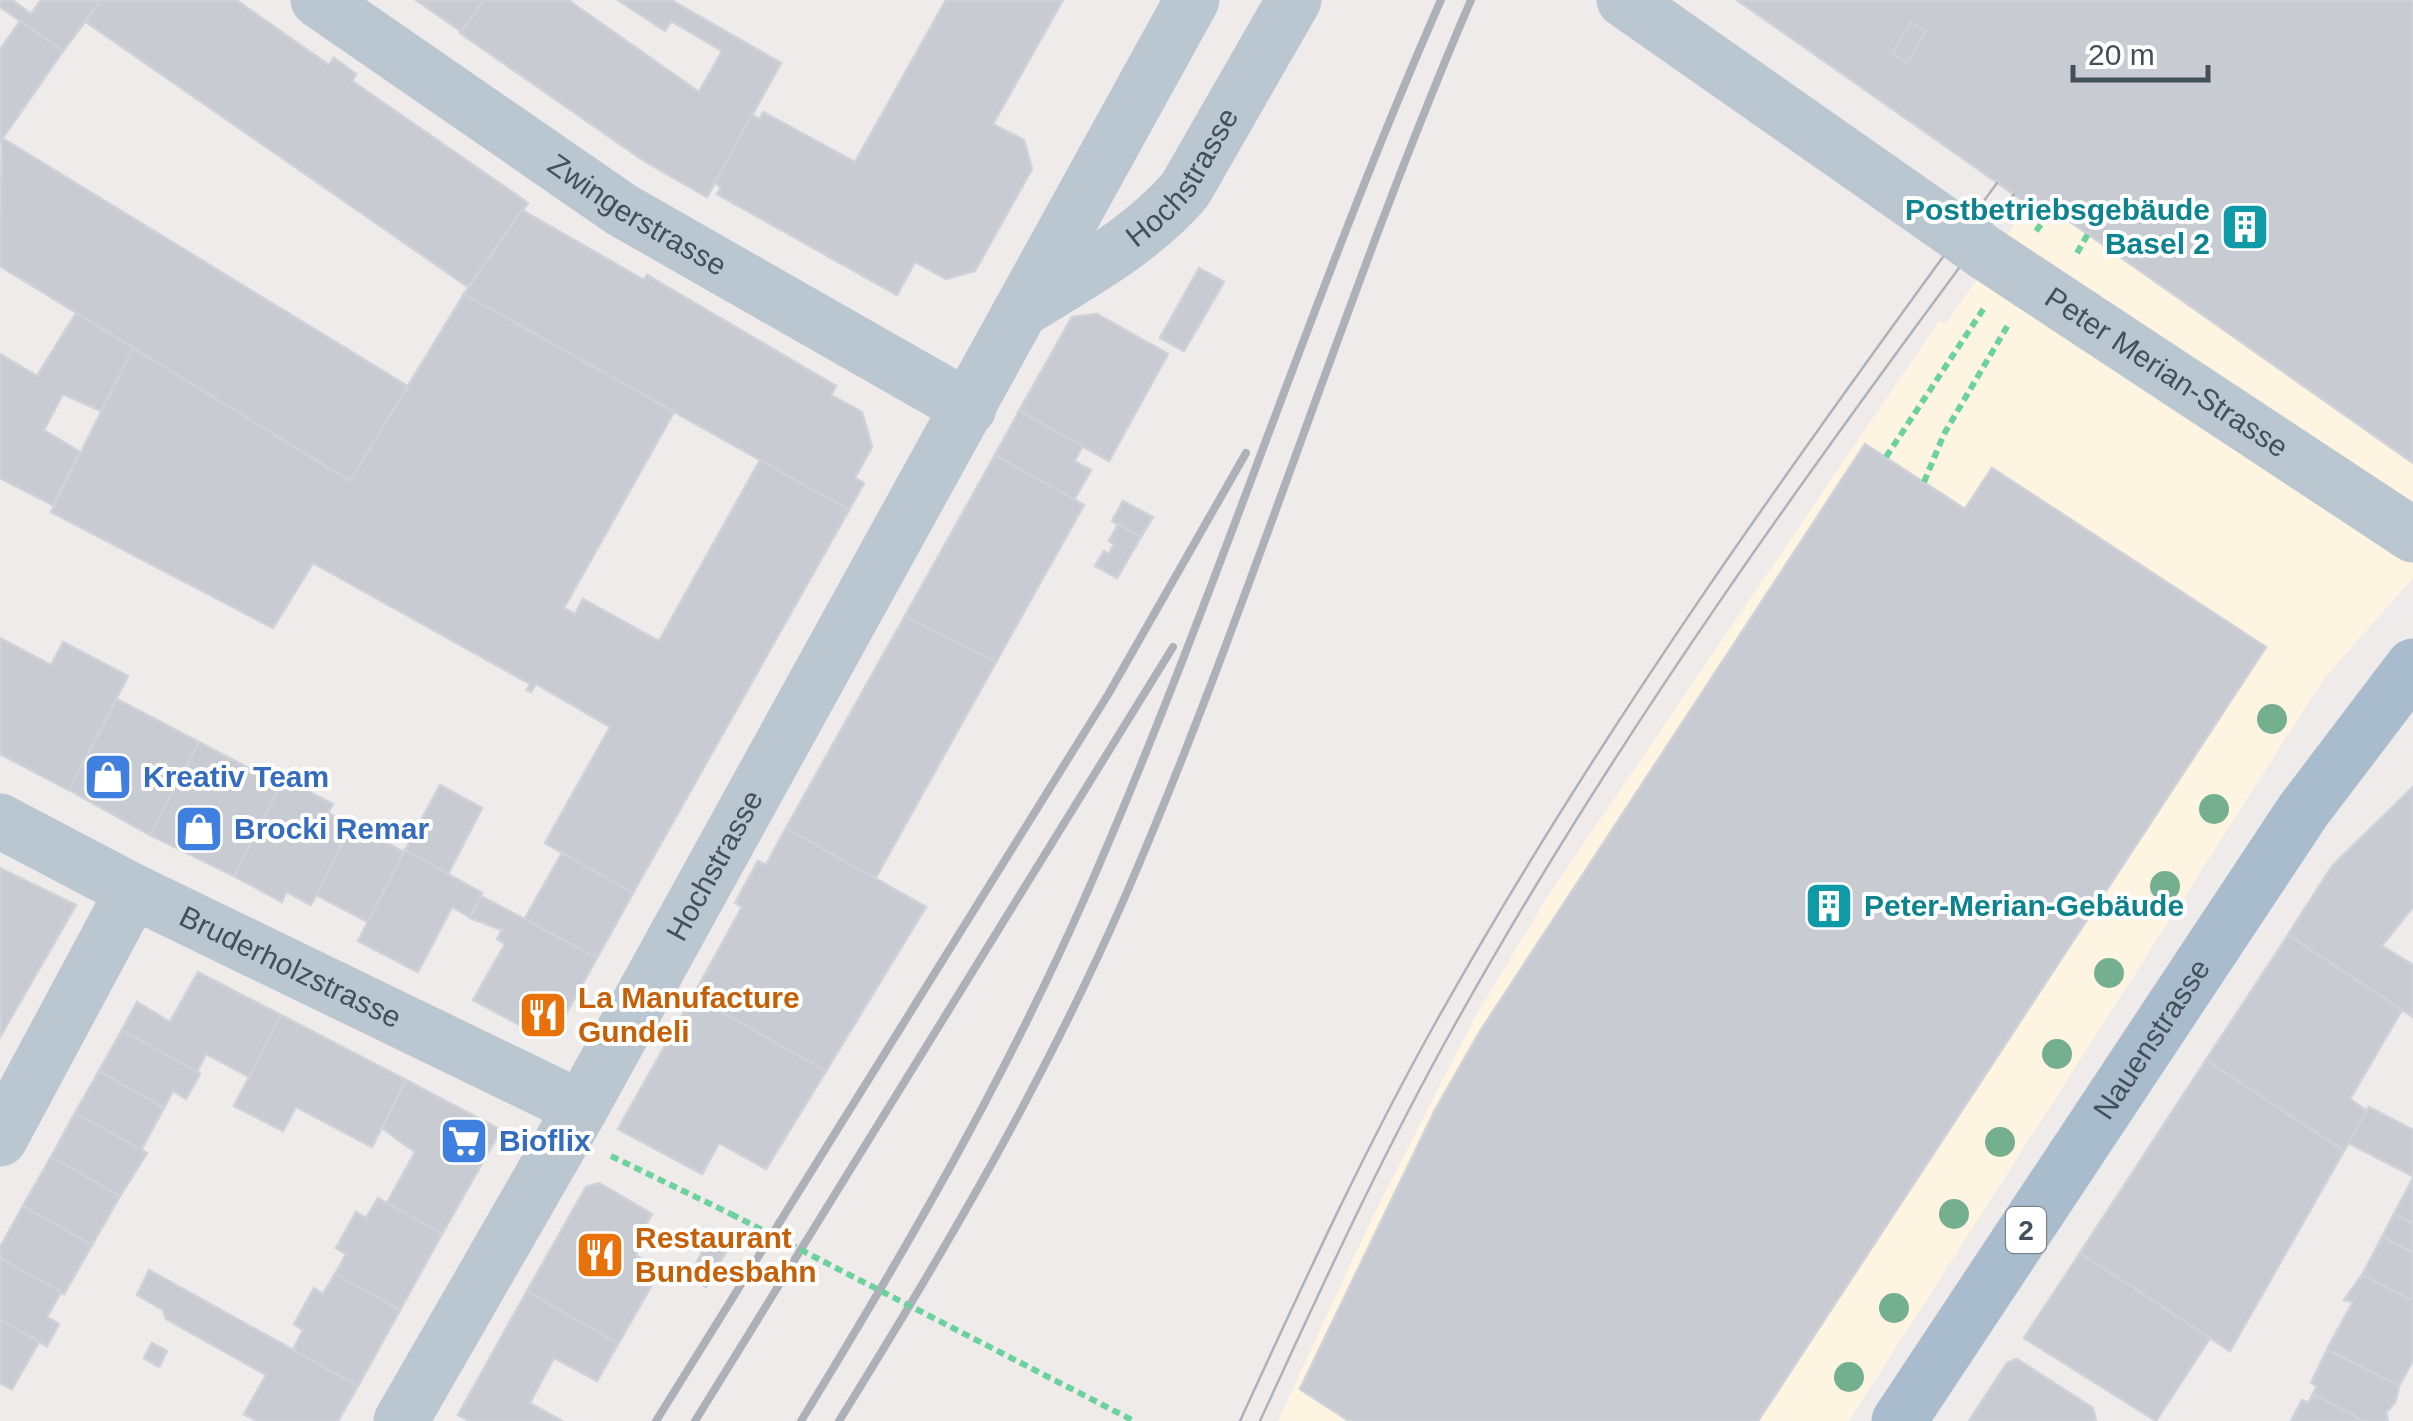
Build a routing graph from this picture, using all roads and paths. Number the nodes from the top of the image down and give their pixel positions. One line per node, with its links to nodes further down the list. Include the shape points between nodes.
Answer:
1 (318, 0): 10 (street, Zwingerstrasse, via 622,210)
2 (1192, 0): 8 (street, Hochstrasse)
3 (1294, 0): 8 (street, Hochstrasse, via 1169,209)
4 (1624, 0): 7 (street, Peter Merian-Strasse, bridge)
5 (2088, 234): 6 (path)
6 (2076, 254)
7 (2009, 270): 11 (path); 13 (street, Peter Merian-Strasse)
8 (1023, 310): 10 (street, Hochstrasse)
9 (2018, 327): 12 (path, via 2008,324)
10 (969, 408): 17 (street, Hochstrasse)
11 (1886, 457)
12 (1924, 482)
13 (2413, 536)
14 (2413, 666): 22 (main road, Nauenstrasse / 2, via 2303,811)
15 (0, 821): 16 (street, Bruderholzstrasse)
16 (133, 891): 17 (street, Bruderholzstrasse); 18 (street)
17 (580, 1108): 20 (street, Hochstrasse)
18 (0, 1139)
19 (608, 1155): 21 (path, bridge)
20 (402, 1421)
21 (1134, 1421)
22 (1899, 1421)

